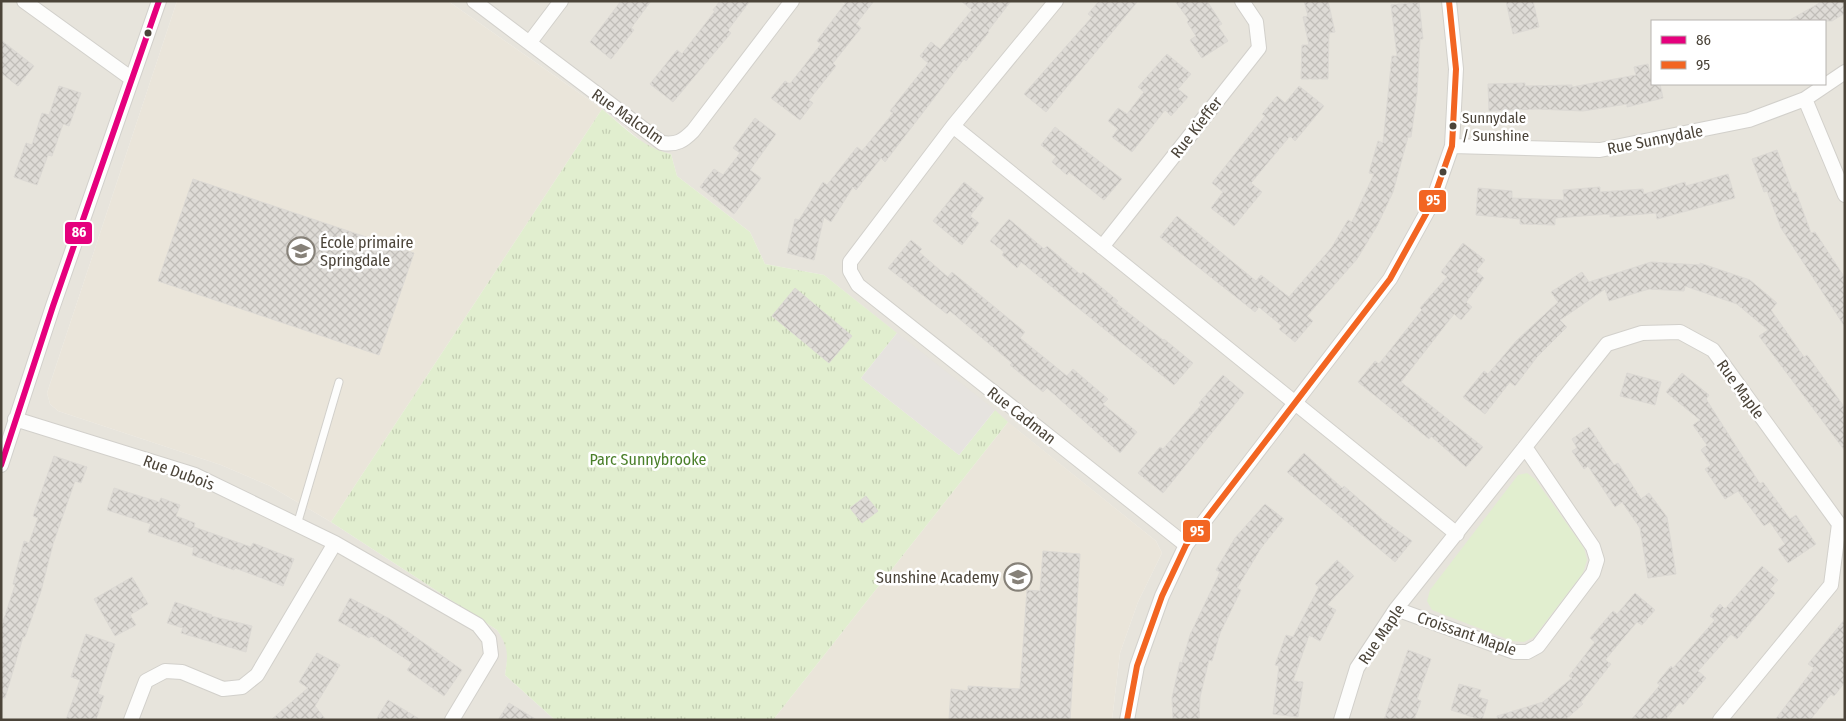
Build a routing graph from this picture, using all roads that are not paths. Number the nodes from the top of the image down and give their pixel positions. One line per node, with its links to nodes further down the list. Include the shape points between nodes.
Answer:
1 (24, 1): 11 (street)
2 (159, 1): 11 (street)
3 (474, 1): 9 (street, Rue Malcolm)
4 (561, 1): 9 (street)
5 (792, 1): 9 (street, Rue Malcolm, via 693,130 682,142 673,145 662,143)
6 (1056, 1): 15 (street)
7 (1242, 1): 18 (street, Rue Kieffer, via 1256,22 1259,48)
8 (1449, 1): 16 (street, via 1456,69)
9 (530, 42)
10 (1845, 72): 12 (street, Rue Sunnydale)
11 (132, 79): 21 (street)
12 (1826, 85)
13 (1826, 85): 14 (street, Rue Sunnydale)
14 (1805, 99): 16 (street, Rue Sunnydale, via 1749,120 1600,150); 17 (street)
15 (953, 126): 18 (street); 27 (street, Rue Cadman, via 850,262 850,271 858,285)
16 (1452, 146): 20 (street, via 1432,203 1390,279)
17 (1845, 195)
18 (1102, 246): 20 (street)
19 (339, 382): 24 (lane)
20 (1295, 403): 25 (street); 27 (street)
21 (15, 419): 23 (street); 24 (street, Rue Dubois, via 195,475)
22 (1525, 448): 25 (street, Rue Maple); 28 (street, Croissant Maple, via 1593,547 1597,560 1593,573 1538,646 1526,652 1514,652); 33 (street, Rue Maple, via 1608,344 1642,333 1680,332 1713,350 1839,524 1831,585)
23 (1, 465)
24 (298, 525): 26 (street, Rue Dubois)
25 (1457, 534): 28 (street, Rue Maple)
26 (335, 544): 29 (street, via 257,675 242,687 223,689 182,672 165,671 146,681); 30 (street, Rue Dubois, via 478,625 489,639 491,655)
27 (1186, 545): 31 (street, via 1162,596 1137,666)
28 (1396, 609): 32 (street, Rue Maple, via 1358,668)
29 (131, 720)
30 (452, 720)
31 (1127, 720)
32 (1341, 720)
33 (1720, 720)

